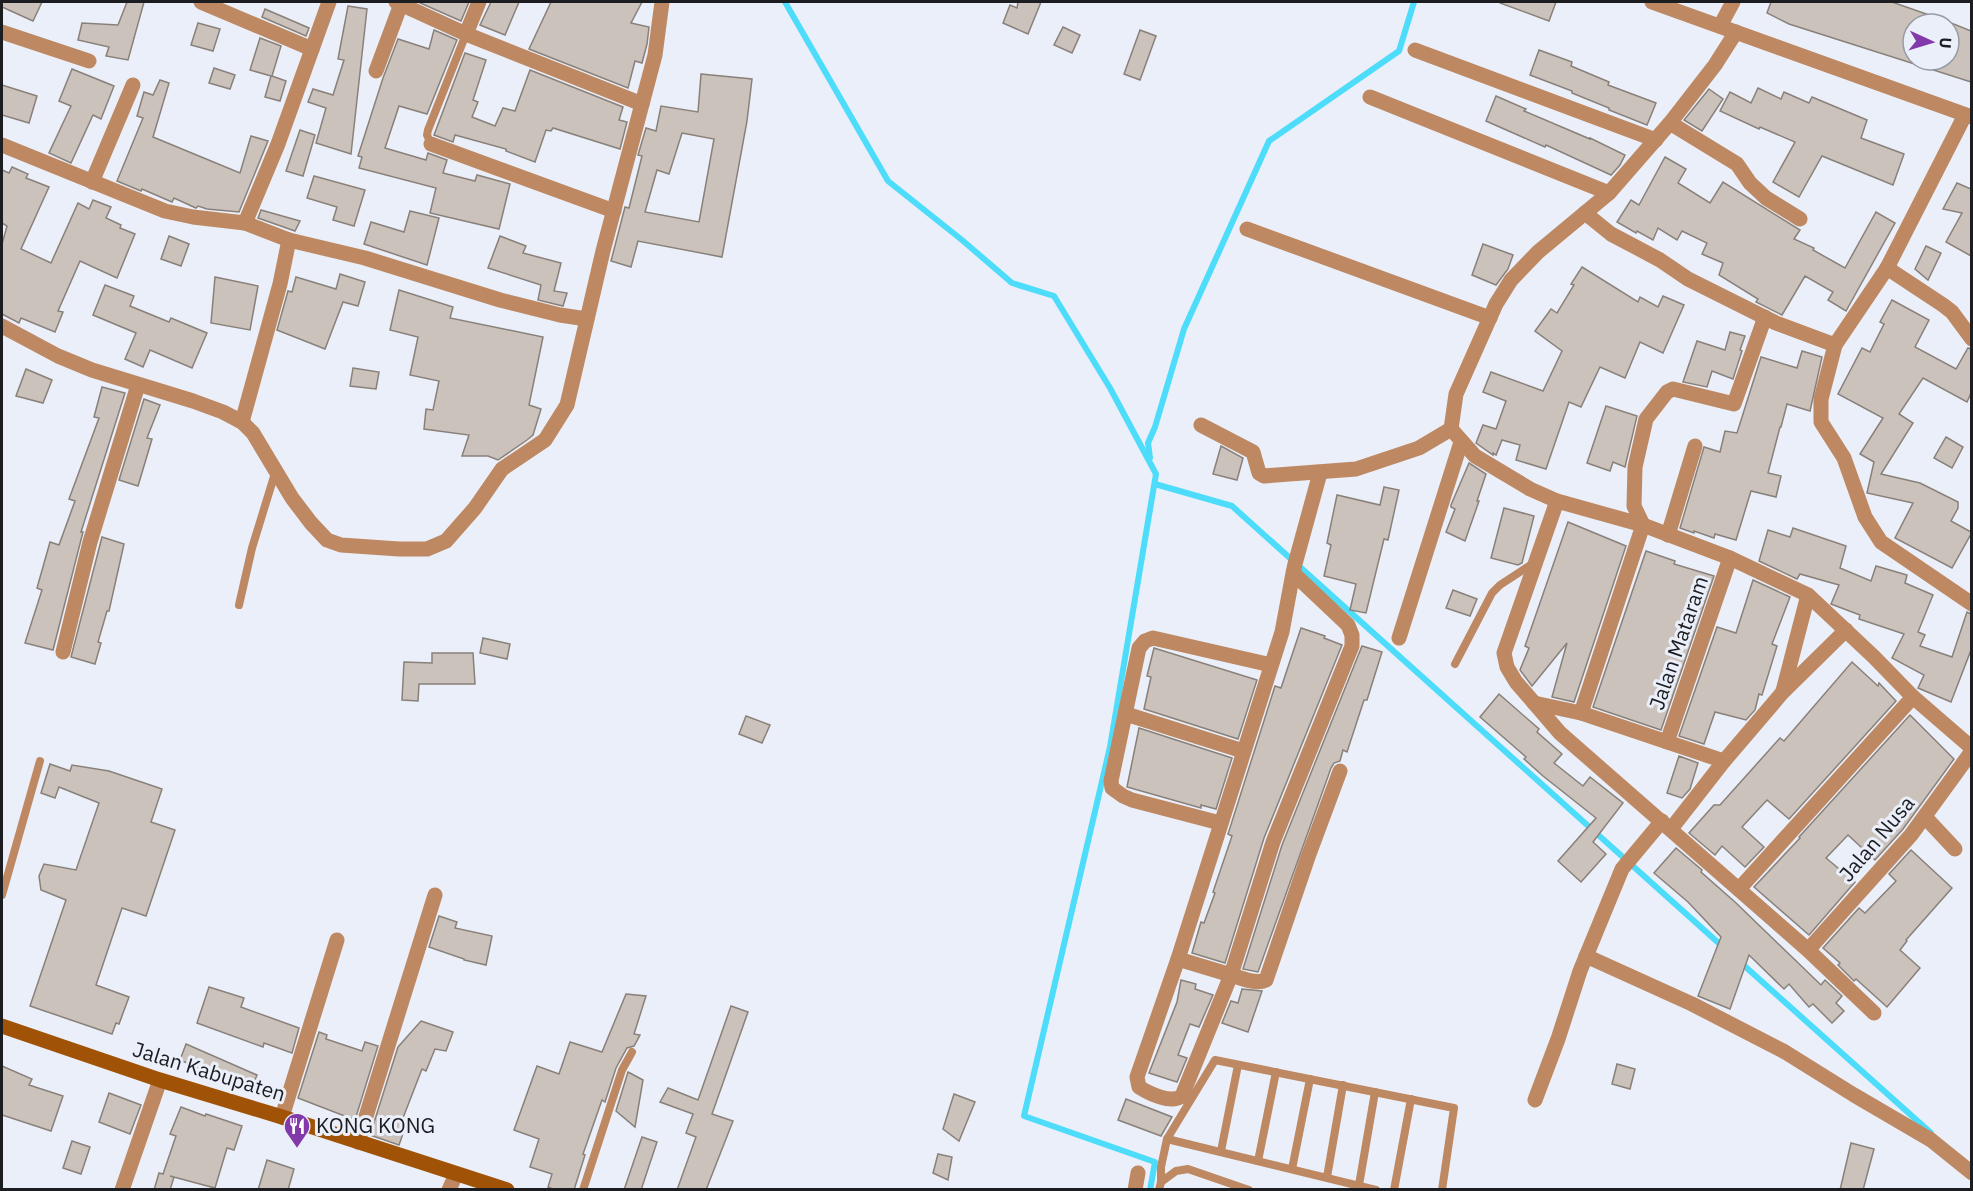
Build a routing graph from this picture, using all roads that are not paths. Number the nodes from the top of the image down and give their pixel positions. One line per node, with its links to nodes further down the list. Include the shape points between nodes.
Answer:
1 (201, 2): 8 (street)
2 (329, 2): 13 (street)
3 (479, 2): 12 (street)
4 (662, 2): 19 (street, via 655,55)
5 (1652, 2): 9 (street)
6 (1733, 2): 9 (street)
7 (399, 3): 12 (street); 16 (street)
8 (218, 5): 13 (street)
9 (1720, 26): 11 (street)
10 (2, 32): 15 (street)
11 (1736, 32): 20 (street); 21 (street)
12 (466, 34): 19 (street); 23 (lane, via 428,130)
13 (312, 49): 30 (street)
14 (1415, 50): 22 (street)
15 (89, 61)
16 (376, 71)
17 (133, 85): 25 (street)
18 (1370, 97): 26 (street)
19 (642, 104): 27 (street)
20 (1968, 116): 33 (street)
21 (1670, 123): 22 (street); 29 (street, via 1737,164 1766,198)
22 (1656, 140): 26 (street)
23 (431, 144): 27 (street)
24 (2, 145): 25 (street)
25 (92, 182): 30 (street, via 165,211)
26 (1609, 193): 28 (street)
27 (614, 211): 36 (street)
28 (1585, 213): 34 (street, via 1611,234 1688,279); 35 (street, via 1524,265)
29 (1800, 219)
30 (245, 223): 32 (street)
31 (1247, 229): 35 (street)
32 (290, 240): 36 (street, via 365,258 500,300); 41 (street)
33 (1887, 268): 38 (street, via 1944,305); 39 (street)
34 (1765, 317): 39 (street); 49 (street, via 1734,404 1673,388 1646,419 1635,467 1634,506)
35 (1490, 318): 43 (street, via 1456,394)
36 (587, 319): 46 (street, via 567,405 545,440 502,469 446,541 427,549 399,549 340,545 327,540 292,498)
37 (2, 326): 40 (street, via 58,356)
38 (1971, 339)
39 (1835, 345): 55 (street, via 1821,399 1821,422 1844,458 1865,517 1881,542)
40 (138, 385): 41 (street, via 193,401); 59 (street, via 90,542)
41 (242, 422): 46 (street)
42 (1201, 424): 47 (street, via 1253,452 1262,475)
43 (1451, 429): 44 (street); 47 (street, via 1419,448 1368,466)
44 (1461, 442): 48 (street, via 1475,456); 58 (street)
45 (1695, 446): 50 (street)
46 (276, 469): 56 (lane)
47 (1320, 473): 53 (street)
48 (1557, 501): 49 (street); 52 (street)
49 (1643, 525): 50 (street); 65 (street)
50 (1668, 535): 51 (street)
51 (1730, 558): 54 (street); 67 (street, Jalan Mataram)
52 (1535, 562): 60 (lane, via 1492,593); 64 (street, via 1504,653 1516,682)
53 (1294, 568): 61 (street, via 1282,632); 84 (street, via 1348,626 1352,646 1273,842)
54 (1808, 596): 57 (street); 62 (street)
55 (1971, 604)
56 (240, 605)
57 (1846, 630): 62 (street); 63 (street)
58 (1399, 638)
59 (63, 652)
60 (1455, 664)
61 (1271, 665): 66 (street, via 1153,638 1139,648); 69 (street)
62 (1782, 693): 71 (street)
63 (1913, 698): 68 (street); 77 (street)
64 (1534, 704): 65 (street); 75 (street, via 1560,733)
65 (1581, 713): 67 (street)
66 (1126, 714): 69 (street); 74 (street, via 1112,788 1132,800)
67 (1667, 742): 71 (street)
68 (1971, 749): 73 (street, Jalan Nusa)
69 (1243, 751): 74 (street)
70 (40, 761): 78 (lane)
71 (1724, 761): 75 (street)
72 (1340, 771): 84 (street, via 1266,980 1256,982)
73 (1925, 817): 76 (street); 81 (street, Jalan Nusa)
74 (1220, 823): 83 (street)
75 (1666, 825): 77 (street); 82 (street, via 1626,865)
76 (1955, 849)
77 (1739, 889): 81 (street)
78 (2, 895)
79 (435, 895): 98 (street)
80 (337, 940): 96 (street)
81 (1808, 950): 85 (street)
82 (1586, 956): 95 (street); 103 (street, via 1785,1052 1931,1140)
83 (1178, 959): 84 (street); 84 (street, via 1137,1077 1139,1087 1171,1100 1182,1096)
84 (1231, 975)
85 (1874, 1012)
86 (2, 1026): 91 (main road, Jalan Kabupaten)
87 (632, 1052): 111 (lane, via 622,1070)
88 (1238, 1065): 89 (lane); 97 (lane, via 1215,1060); 99 (lane)
89 (1276, 1072): 90 (lane); 100 (lane)
90 (1310, 1079): 92 (lane); 101 (lane)
91 (160, 1080): 96 (main road, Jalan Kabupaten); 108 (street)
92 (1343, 1085): 93 (lane); 105 (lane)
93 (1375, 1092): 94 (lane); 106 (lane)
94 (1411, 1099): 115 (lane); 116 (lane, via 1454,1108)
95 (1535, 1100)
96 (282, 1117): 98 (main road, Jalan Kabupaten)
97 (1167, 1139): 99 (lane); 107 (lane)
98 (358, 1142): 104 (main road, Jalan Kabupaten)
99 (1221, 1151): 100 (lane)
100 (1258, 1161): 101 (lane)
101 (1292, 1169): 105 (lane)
102 (1138, 1173): 112 (street)
103 (1971, 1173)
104 (456, 1174): 109 (street); 110 (main road, Jalan Kabupaten)
105 (1327, 1177): 106 (lane)
106 (1359, 1185): 114 (lane)
107 (1160, 1186): 113 (lane, via 1176,1172 1188,1169)
108 (122, 1190)
109 (449, 1190)
110 (507, 1190)
111 (583, 1190)
112 (1135, 1190)
113 (1249, 1190)
114 (1376, 1190)
115 (1394, 1190)
116 (1442, 1190)

